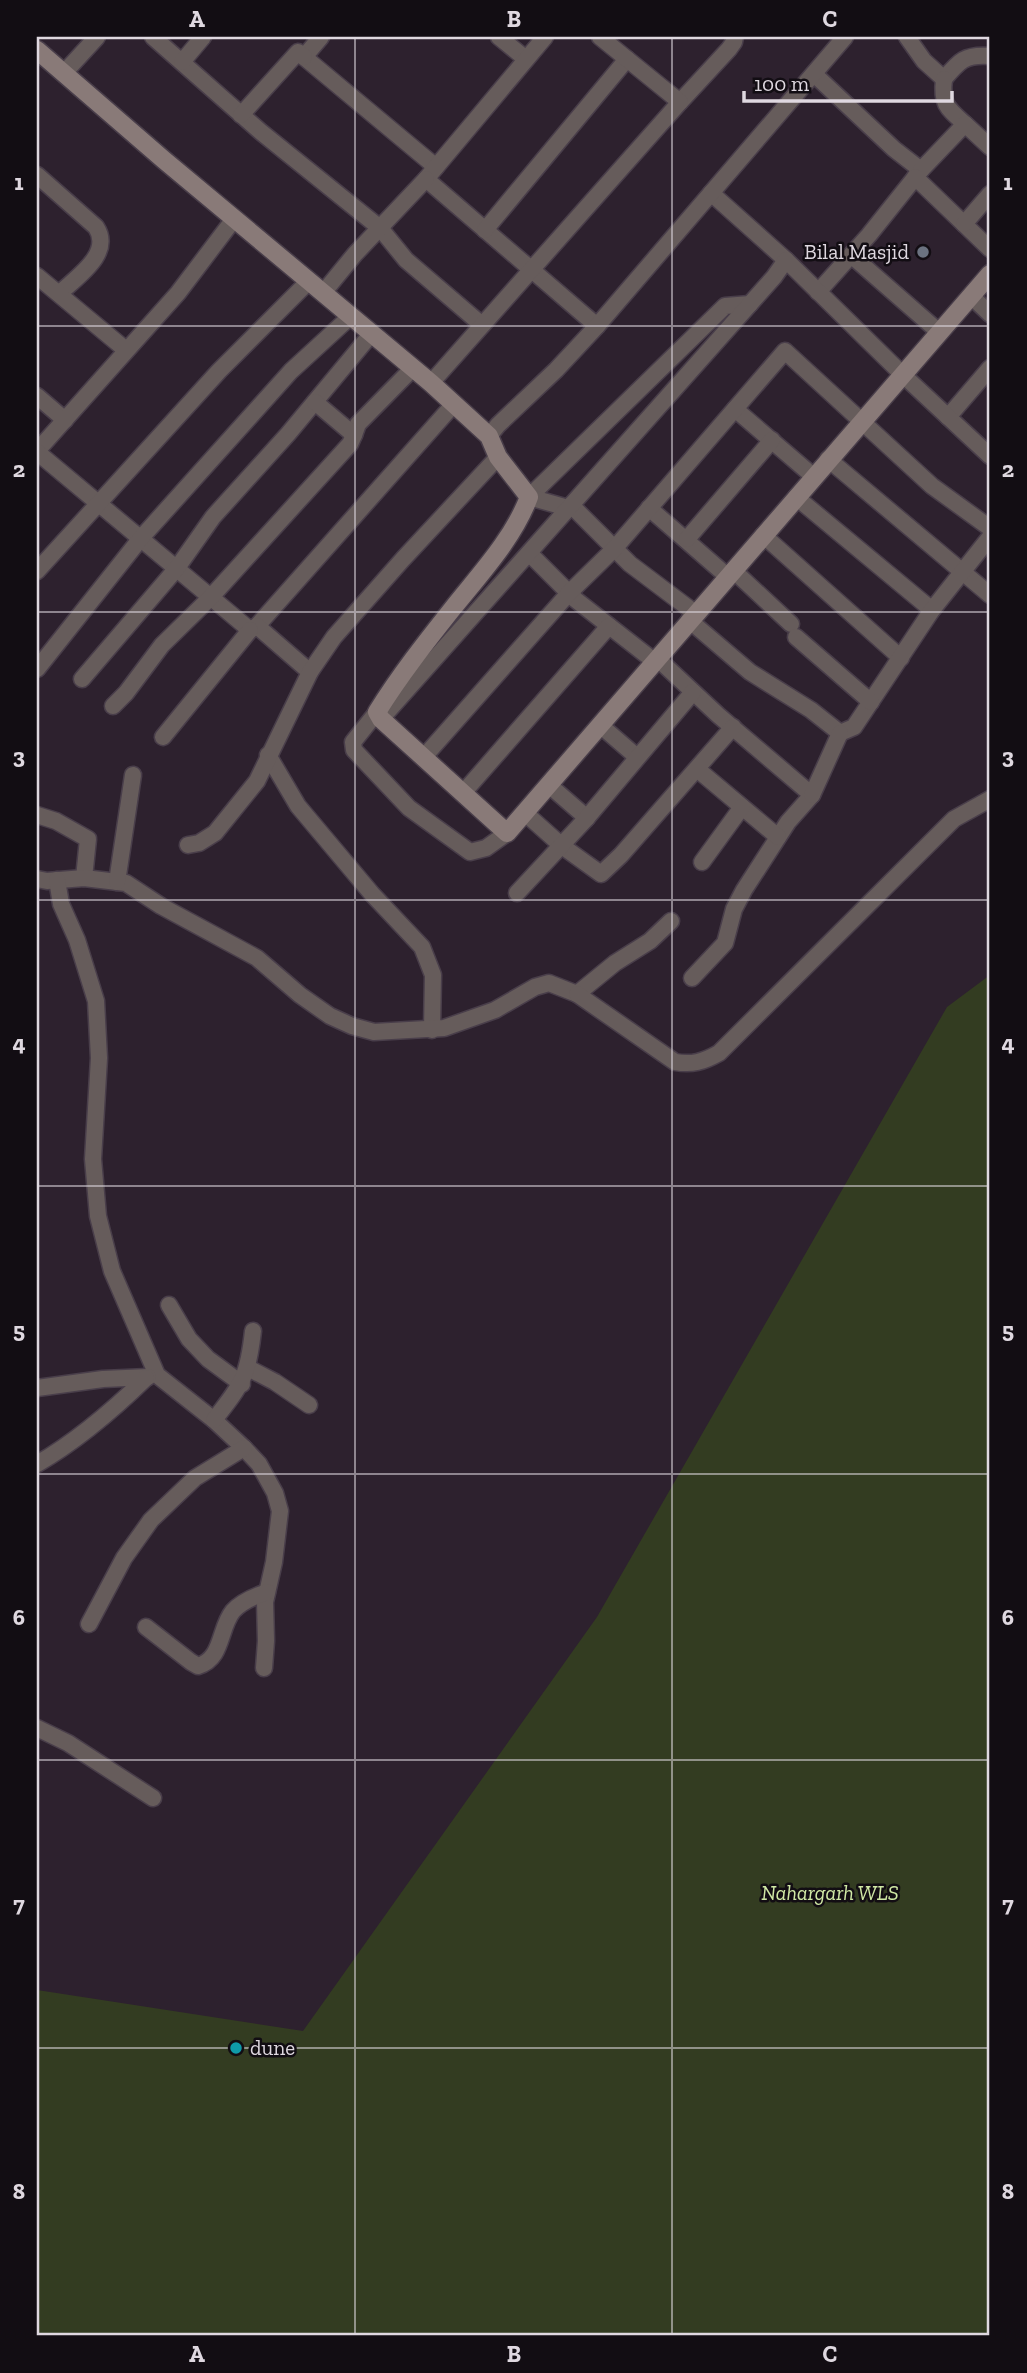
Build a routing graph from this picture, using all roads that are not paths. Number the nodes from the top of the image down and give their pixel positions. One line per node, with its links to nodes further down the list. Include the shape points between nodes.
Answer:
1 (97, 37): 17 (street)
2 (153, 37): 16 (street)
3 (203, 37): 16 (street)
4 (321, 37): 13 (street)
5 (499, 37): 15 (street)
6 (545, 37): 15 (street)
7 (600, 37): 14 (street)
8 (735, 37): 20 (street)
9 (845, 37): 18 (street)
10 (907, 37): 19 (street)
11 (37, 50): 17 (street)
12 (990, 56): 19 (street, via 974,55 959,62)
13 (304, 57): 21 (street, via 298,52); 24 (street)
14 (627, 59): 20 (street); 32 (street)
15 (526, 60): 24 (street)
16 (182, 62): 21 (street)
17 (64, 73): 29 (street)
18 (814, 74): 25 (street); 27 (street)
19 (944, 79): 22 (street, via 946,108)
20 (680, 102): 36 (street)
21 (241, 115): 31 (street)
22 (965, 124): 23 (street); 25 (street)
23 (990, 147)
24 (431, 173): 31 (street); 32 (street)
25 (918, 174): 30 (street); 34 (street)
26 (37, 175): 41 (street, via 96,227 103,245)
27 (711, 193): 35 (street); 47 (street)
28 (990, 194): 30 (street)
29 (234, 219): 39 (street); 50 (street)
30 (964, 224): 33 (street)
31 (380, 228): 39 (street); 46 (street, via 406,260)
32 (485, 230): 36 (street)
33 (990, 249)
34 (851, 255): 40 (street); 48 (street)
35 (786, 260): 40 (street); 43 (street)
36 (531, 270): 46 (street); 47 (street)
37 (990, 274): 42 (street)
38 (37, 276): 41 (street)
39 (316, 287): 45 (street); 72 (street, via 219,371)
40 (818, 292): 52 (street)
41 (60, 293): 50 (street)
42 (971, 296): 44 (street); 48 (street)
43 (750, 304): 70 (street, via 725,306); 73 (street)
44 (990, 314)
45 (351, 316): 49 (street); 77 (street, via 291,371)
46 (482, 325): 54 (street)
47 (597, 326): 63 (street)
48 (939, 332): 52 (street)
49 (372, 333): 51 (street); 56 (street)
50 (126, 350): 60 (street)
51 (413, 368): 54 (street); 62 (street, via 358,424)
52 (902, 374): 59 (street); 61 (street)
53 (988, 376): 59 (street)
54 (431, 383): 57 (street)
55 (37, 396): 60 (street)
56 (315, 402): 62 (street); 81 (street, via 213,517)
57 (453, 405): 63 (street); 91 (street)
58 (735, 408): 61 (street, via 785,351); 64 (street); 74 (street)
59 (948, 417): 66 (street)
60 (65, 420): 65 (street)
61 (861, 421): 68 (street); 76 (street)
62 (354, 435): 87 (street, via 351,444)
63 (489, 436): 67 (street)
64 (772, 440): 69 (street); 78 (street)
65 (37, 452): 72 (street)
66 (990, 456)
67 (498, 457): 70 (street); 95 (street, via 365,601)
68 (828, 459): 69 (street); 84 (street)
69 (813, 476): 71 (street)
70 (529, 497): 73 (street); 100 (street, via 489,562 408,664)
71 (796, 497): 75 (street); 88 (street)
72 (100, 503): 77 (street); 82 (street)
73 (569, 506): 79 (street); 80 (street)
74 (649, 508): 78 (street); 79 (street)
75 (763, 535): 83 (street); 92 (street)
76 (990, 536): 84 (street)
77 (141, 538): 81 (street); 94 (street)
78 (687, 539): 83 (street)
79 (614, 549): 85 (street); 89 (street)
80 (528, 553): 85 (street); 100 (street)
81 (177, 568): 87 (street); 96 (street)
82 (37, 571)
83 (730, 573): 89 (street); 98 (street)
84 (962, 573): 86 (street); 88 (street)
85 (569, 593): 90 (street); 107 (street)
86 (990, 596)
87 (210, 597): 91 (street); 99 (street, via 162,645)
88 (932, 610): 92 (street)
89 (692, 616): 93 (street); 103 (street, via 750,672)
90 (609, 626): 93 (street); 111 (street)
91 (254, 628): 95 (street); 104 (street)
92 (901, 658): 98 (street)
93 (655, 660): 97 (street); 101 (street)
94 (37, 669)
95 (310, 672): 105 (street)
96 (82, 680)
97 (692, 692): 102 (street); 106 (street)
98 (871, 702): 103 (street, via 854,727)
99 (113, 706)
100 (379, 716): 107 (street); 118 (street, via 361,729 353,742 355,750 409,808 470,852 486,848)
101 (600, 725): 106 (street); 110 (street)
102 (733, 727): 108 (street); 112 (street)
103 (840, 733): 112 (street)
104 (163, 737)
105 (268, 755): 120 (street, via 257,781 215,833); 131 (street, via 298,806 422,947 433,975)
106 (637, 757): 117 (street)
107 (423, 758): 111 (street)
108 (697, 769): 114 (street); 121 (street, via 601,874)
109 (133, 775): 126 (street)
110 (549, 785): 115 (street); 117 (street)
111 (463, 793): 118 (street)
112 (813, 795): 119 (street)
113 (990, 799): 130 (street, via 954,819 719,1053 706,1060 675,1062)
114 (742, 807): 119 (street); 122 (street)
115 (525, 813): 118 (street); 121 (street)
116 (37, 815): 123 (street, via 88,839)
117 (587, 818): 121 (street)
118 (507, 833)
119 (778, 838): 129 (street, via 734,909 725,943)
120 (188, 845)
121 (562, 846): 127 (street)
122 (702, 862)
123 (84, 878): 125 (street); 126 (street)
124 (37, 879): 125 (street)
125 (57, 880): 135 (street, via 61,904 96,1001 99,1058 93,1159 98,1216 112,1271)
126 (117, 882): 131 (street, via 257,958 300,995 352,1027 374,1032)
127 (517, 892)
128 (671, 920): 130 (street)
129 (692, 978)
130 (578, 995): 131 (street, via 549,983 495,1010)
131 (432, 1030)
132 (169, 1305): 136 (street, via 189,1339)
133 (253, 1331): 134 (street)
134 (248, 1368): 136 (street); 138 (street)
135 (151, 1376): 137 (street); 139 (street); 141 (street, via 63,1449)
136 (242, 1384): 139 (street)
137 (37, 1388)
138 (309, 1405)
139 (214, 1420): 140 (street)
140 (244, 1448): 142 (street, via 259,1464 280,1511); 143 (street, via 195,1478 151,1520 124,1558)
141 (37, 1464)
142 (267, 1592): 144 (street, via 233,1612 212,1658 198,1666); 145 (street)
143 (89, 1624)
144 (146, 1627)
145 (264, 1668)
146 (37, 1728): 147 (street)
147 (153, 1798)

